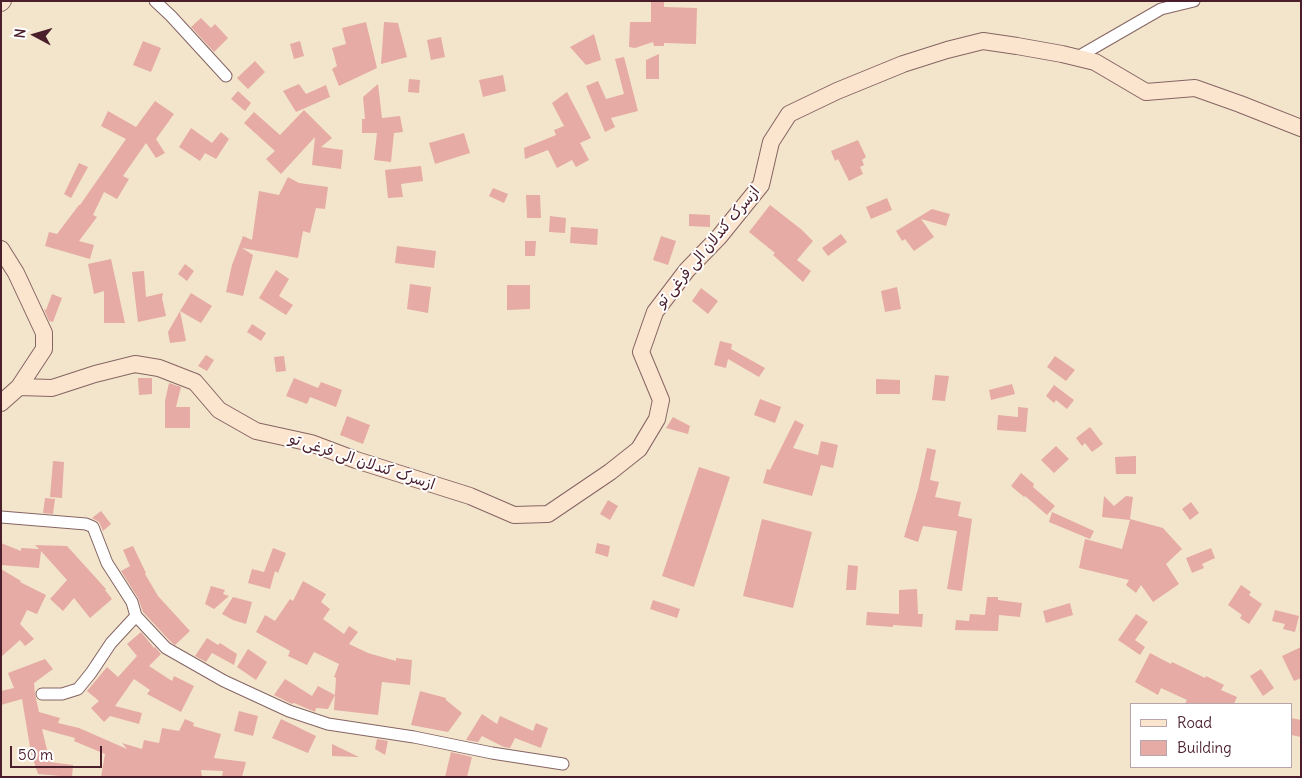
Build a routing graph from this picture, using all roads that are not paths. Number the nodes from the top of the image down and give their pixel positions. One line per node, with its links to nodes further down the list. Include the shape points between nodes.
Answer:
1 (155, 1): 4 (street)
2 (1194, 1): 3 (street, via 1160,9)
3 (1076, 58): 5 (street, ازسرک کندلان الی فرغی تو, via 1095,62 1146,92 1195,88); 7 (street, ازسرک کندلان الی فرغی تو, via 984,41 903,64 789,114 770,142 761,186 687,270 656,312 642,352 661,400 657,419 639,449 548,514 514,515 470,496 356,460 311,442 256,430 220,410 195,382 159,368 135,364 52,388)
4 (226, 76)
5 (1301, 128)
6 (1, 249): 7 (street, via 44,333 44,349)
7 (19, 387): 8 (street)
8 (1, 403)
9 (1, 517): 10 (street, via 93,527 107,563 132,602)
10 (136, 616): 11 (street, via 111,643 78,689 62,694); 12 (street, via 166,648 224,681 289,711 328,724)
11 (42, 694)
12 (563, 764)

